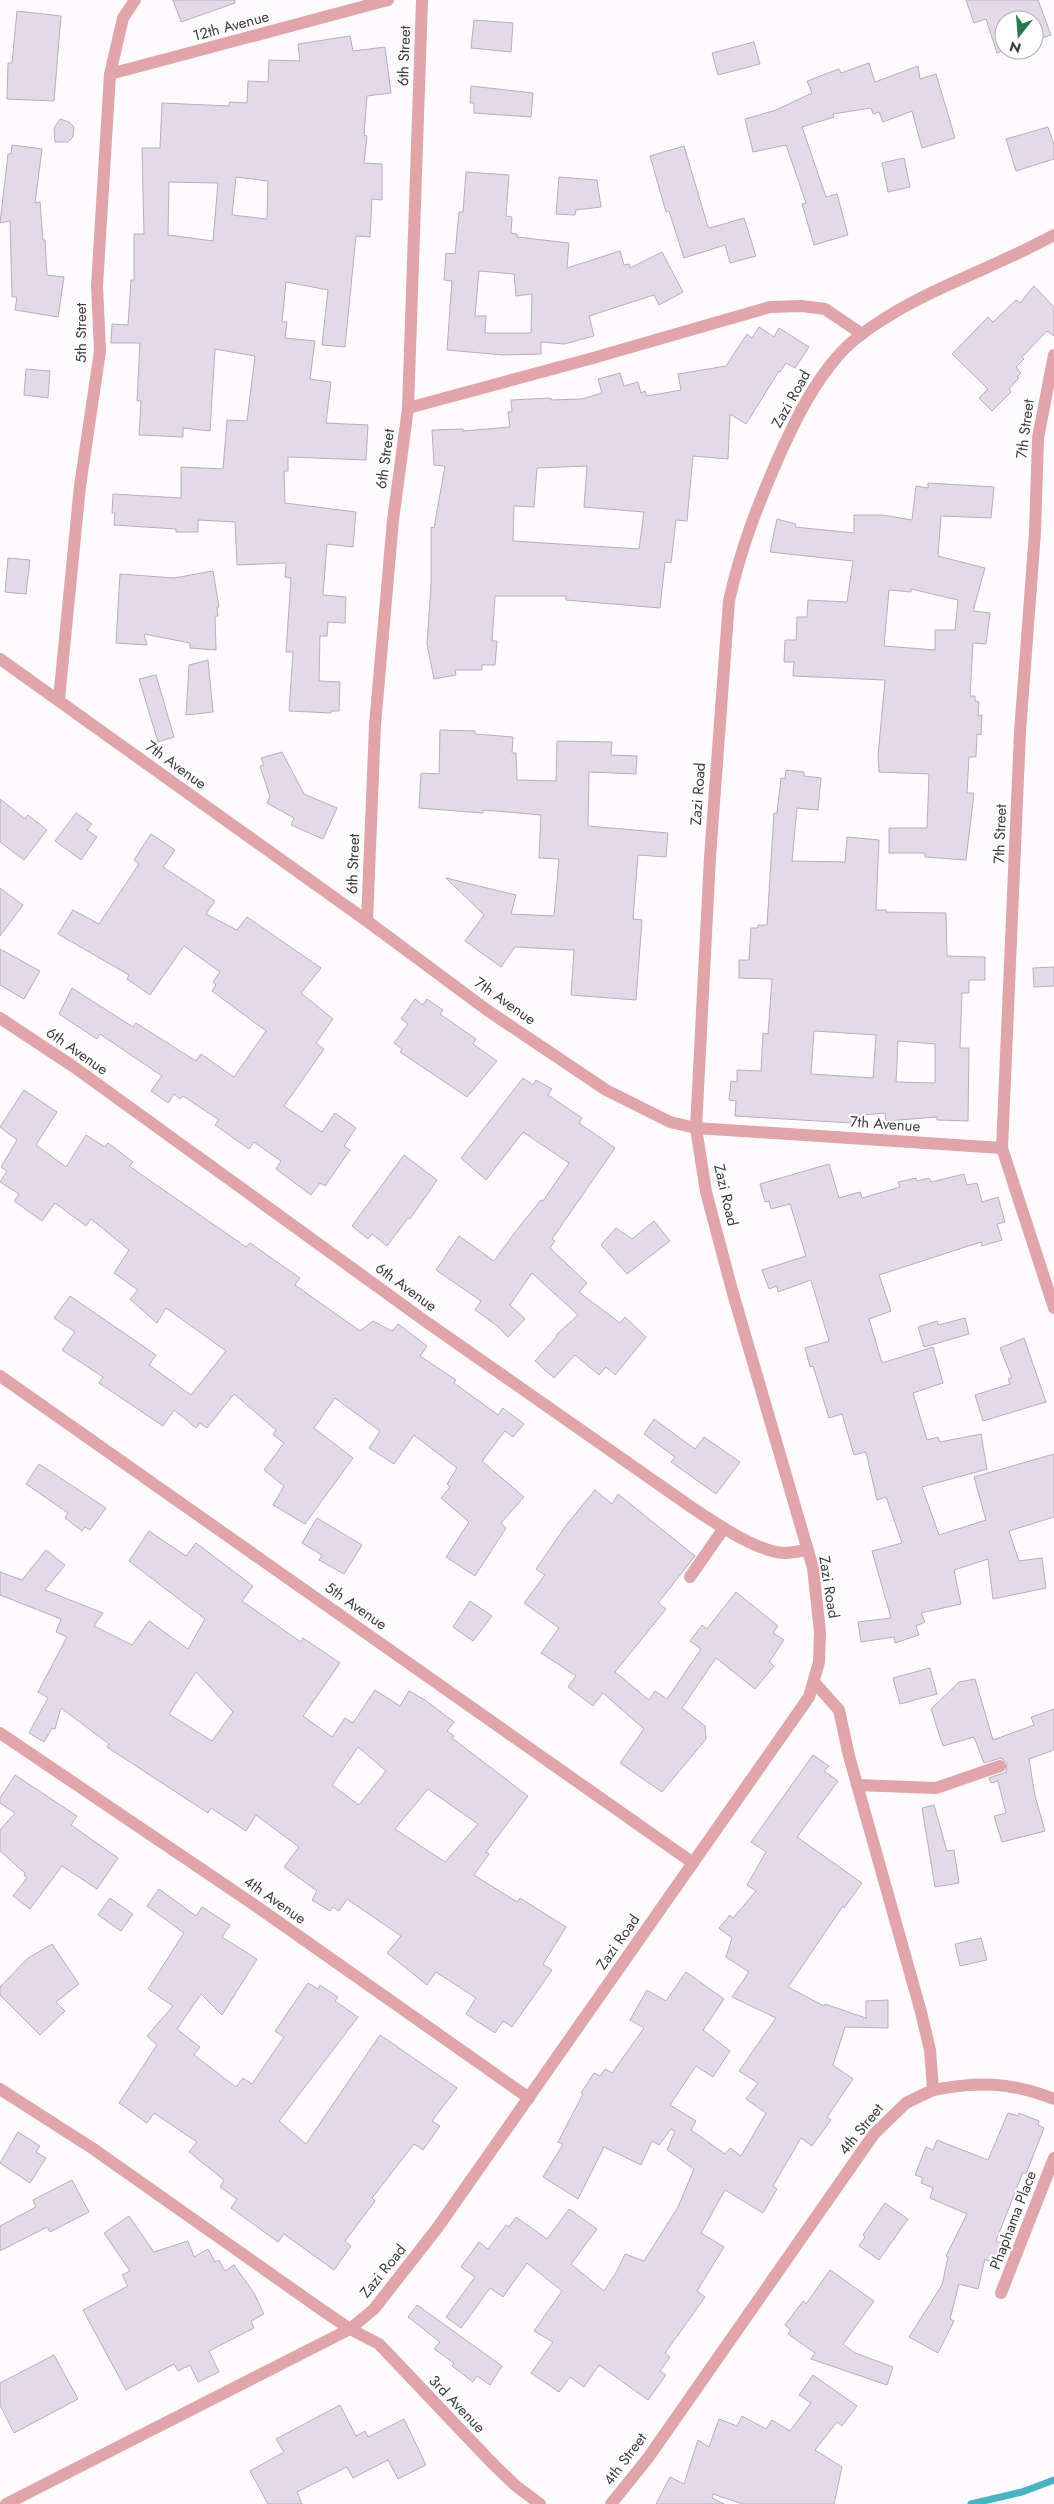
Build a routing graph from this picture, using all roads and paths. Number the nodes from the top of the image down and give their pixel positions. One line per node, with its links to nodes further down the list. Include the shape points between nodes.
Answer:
1 (135, 0): 4 (street, 5th Street, via 123,18)
2 (388, 0): 4 (street, 12th Avenue)
3 (422, 0): 8 (street, 6th Street)
4 (110, 74): 10 (street, 5th Street, via 97,286 100,352 80,486)
5 (1054, 235): 6 (street, Zazi Road, via 931,292)
6 (862, 334): 8 (street, via 825,309 770,306 538,374); 13 (street, Zazi Road, via 838,355 798,413 756,506 730,601 710,857)
7 (1054, 355): 14 (street, 7th Street, via 1038,438 1035,532 1020,732)
8 (408, 408): 11 (street, 6th Street, via 393,520 375,725)
9 (0, 659): 10 (street, 7th Avenue)
10 (59, 699): 11 (street, 7th Avenue)
11 (367, 921): 13 (street, 7th Avenue, via 487,1010 606,1090 670,1122)
12 (0, 1018): 17 (street, 6th Avenue, via 74,1067 572,1425)
13 (696, 1128): 14 (street, 7th Avenue); 18 (street, Zazi Road, via 706,1192)
14 (1002, 1148): 15 (street, 7th Street)
15 (1054, 1308)
16 (0, 1376): 24 (street, 5th Avenue)
17 (724, 1528): 18 (street, 6th Avenue, via 782,1553); 19 (street)
18 (807, 1550): 20 (street, Zazi Road, via 813,1568 820,1632 819,1662)
19 (690, 1577)
20 (814, 1682): 23 (street, via 839,1710); 24 (street, Zazi Road, via 809,1696)
21 (0, 1733): 27 (street, 4th Avenue, via 256,1906)
22 (1000, 1766): 23 (street, via 936,1788)
23 (858, 1785): 26 (street, via 921,2012 930,2050)
24 (693, 1863): 27 (street, Zazi Road)
25 (0, 2089): 31 (street, 3rd Avenue, via 92,2148)
26 (934, 2090): 28 (street, via 985,2083 1003,2084); 35 (street, 4th Street, via 906,2103 874,2134 648,2458)
27 (529, 2098): 31 (street, Zazi Road, via 406,2271 374,2309)
28 (1054, 2099)
29 (1054, 2158): 30 (street, Phaphama Place)
30 (1002, 2293)
31 (350, 2329): 33 (street, Zazi Road); 34 (street, 3rd Avenue, via 380,2344 494,2465)
32 (0, 2500): 33 (street)
33 (4, 2504)
34 (540, 2504)
35 (612, 2504)

